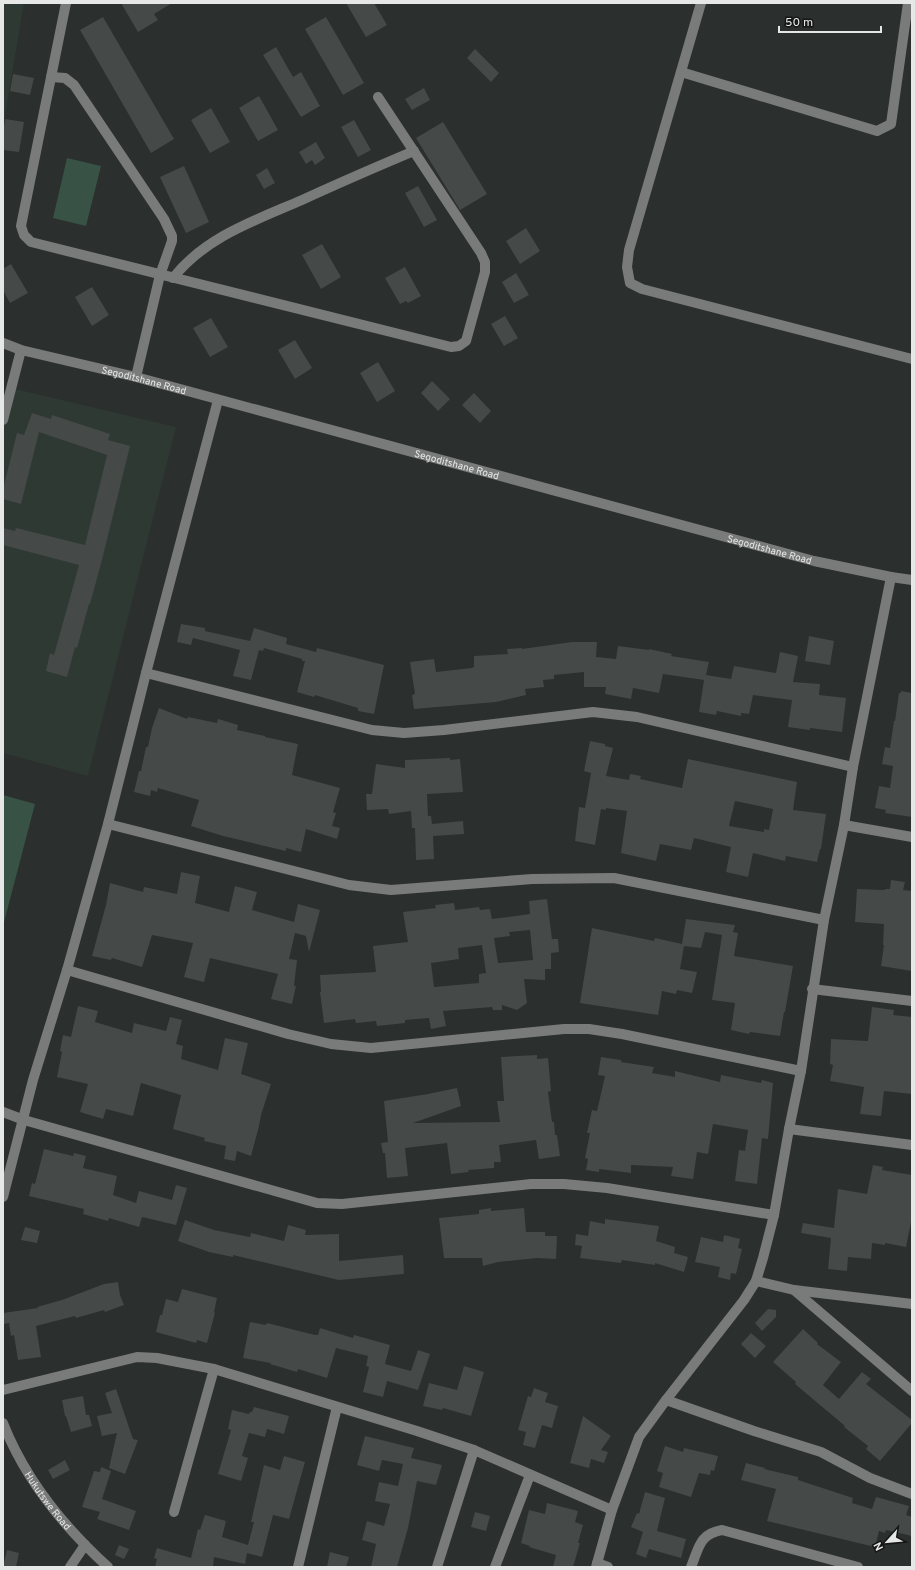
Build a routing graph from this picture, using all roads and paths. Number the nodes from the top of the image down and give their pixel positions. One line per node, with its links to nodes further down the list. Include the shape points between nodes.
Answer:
1 (66, 3): 5 (street)
2 (701, 3): 4 (street)
3 (908, 3): 4 (street, via 891,124 877,131)
4 (681, 72): 12 (street, via 629,250 627,267 630,283 642,289)
5 (51, 77): 8 (street, via 66,78 74,86 164,219 172,241); 8 (street, via 21,226 24,235 30,242)
6 (378, 97): 7 (street)
7 (414, 151): 9 (street, via 231,231 202,249 183,265); 9 (street, via 485,262 485,272 466,341 459,346 451,347)
8 (160, 275): 9 (street); 13 (street)
9 (173, 278)
10 (3, 343): 11 (street, Segoditshane Road)
11 (21, 350): 13 (street, Segoditshane Road); 15 (street)
12 (912, 359)
13 (136, 377): 14 (street, Segoditshane Road)
14 (218, 400): 16 (street, Segoditshane Road, via 814,561); 18 (street)
15 (3, 420)
16 (891, 577): 17 (street, Segoditshane Road); 19 (street)
17 (912, 580)
18 (146, 673): 19 (street, via 372,730 404,733 444,730 592,712 636,717); 20 (street)
19 (853, 767): 21 (street)
20 (108, 824): 23 (street, via 349,885 391,890 532,879 614,878); 24 (street)
21 (844, 826): 22 (street); 23 (street)
22 (912, 837)
23 (824, 920): 25 (street)
24 (67, 970): 27 (street, via 331,1044 371,1048 564,1028 588,1028); 29 (street, via 33,1080)
25 (812, 989): 26 (street); 27 (street)
26 (912, 1001)
27 (801, 1071): 30 (street)
28 (3, 1112): 29 (street)
29 (24, 1120): 32 (street); 33 (street, via 317,1203 342,1204 531,1184 564,1184 607,1188)
30 (789, 1129): 31 (street); 33 (street)
31 (912, 1145)
32 (3, 1197)
33 (774, 1215): 34 (street)
34 (756, 1281): 35 (street); 40 (street)
35 (794, 1290): 36 (street); 39 (street)
36 (912, 1304)
37 (214, 1369): 38 (street, via 157,1358 137,1357); 41 (street); 48 (street)
38 (3, 1390)
39 (912, 1391)
40 (666, 1400): 46 (street, via 815,1450 870,1478); 47 (street, via 637,1443)
41 (337, 1407): 44 (street); 53 (street)
42 (3, 1423): 43 (street, Hukutswe Road)
43 (6, 1442): 49 (street, Hukutswe Road, via 48,1501)
44 (474, 1450): 45 (street); 54 (street)
45 (530, 1475): 47 (street); 55 (street)
46 (912, 1494)
47 (612, 1510): 50 (street)
48 (174, 1512)
49 (85, 1546): 51 (street); 52 (street, Hukutswe Road)
50 (596, 1565): 56 (street)
51 (70, 1567)
52 (108, 1567)
53 (298, 1567)
54 (437, 1567)
55 (495, 1567)
56 (608, 1567)
57 (691, 1567): 58 (street, via 702,1539 712,1532 722,1530)
58 (858, 1567)

